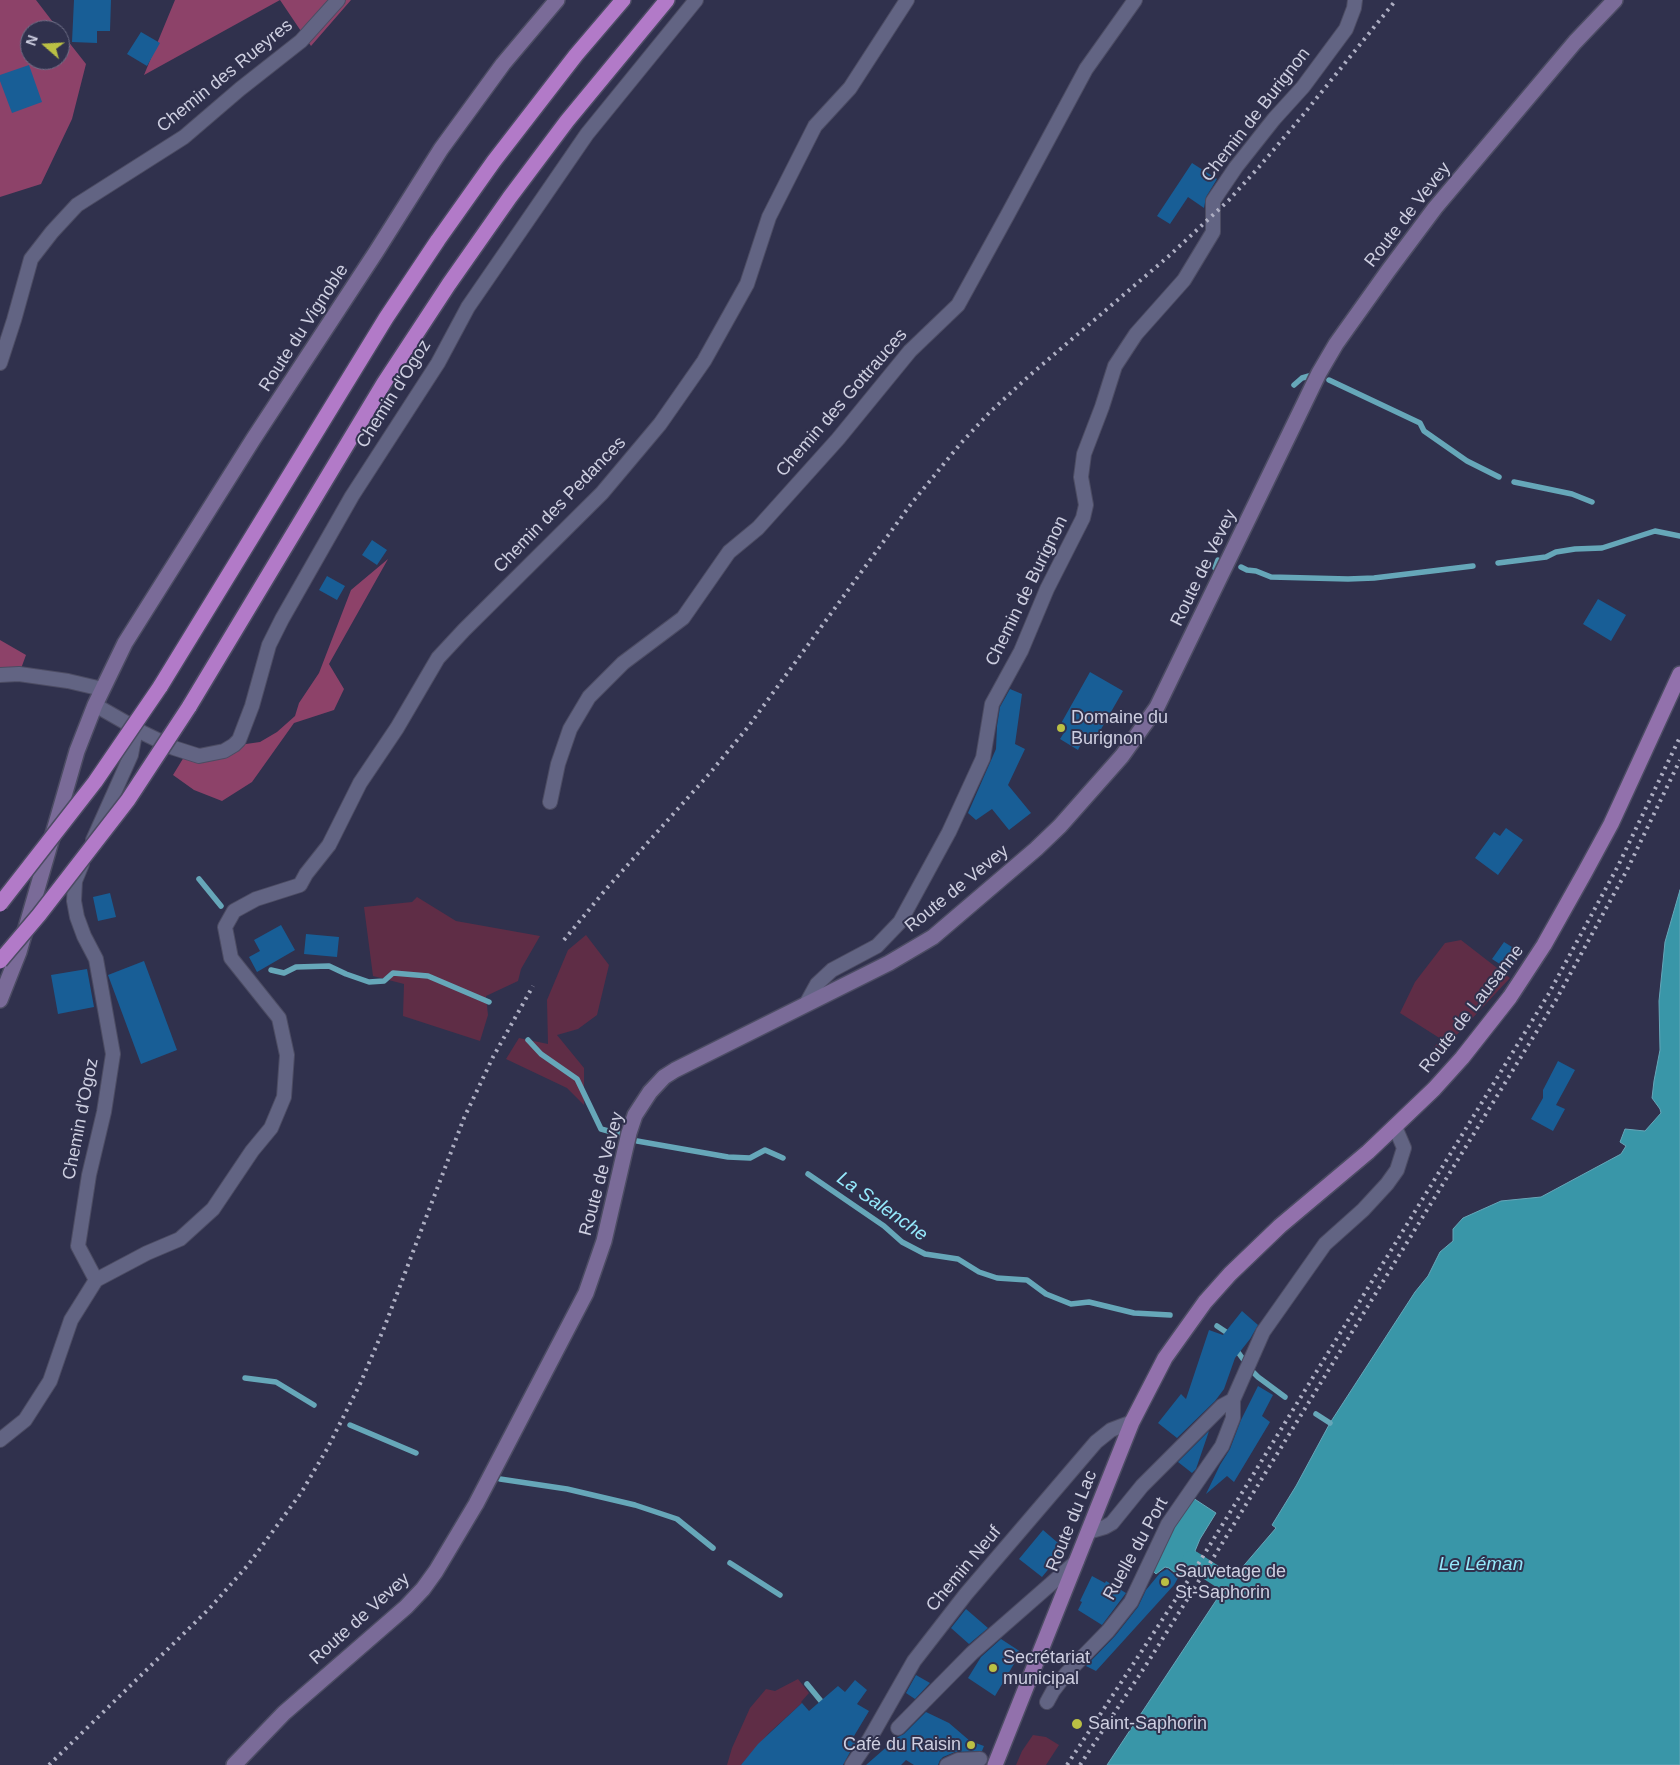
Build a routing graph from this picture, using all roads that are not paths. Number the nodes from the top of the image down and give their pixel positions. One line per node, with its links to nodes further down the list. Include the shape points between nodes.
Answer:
1 (338, 0): 10 (street, Chemin des Rueyres, via 301,41 184,137 77,205 31,259)
2 (557, 0): 13 (main road, Route du Vignoble, via 503,64 440,149 142,614)
3 (622, 0): 17 (highway, bridge, via 494,161 438,240 386,318 160,687 95,782)
4 (667, 0): 18 (highway, bridge, via 567,121 449,284 384,383 189,707 128,800)
5 (696, 0): 15 (street, Chemin d'Ogoz, via 587,134 468,307 438,363 352,496 282,619 270,645 239,740 224,751 199,756)
6 (907, 0): 22 (street, Chemin des Pedances, via 850,88 815,126 769,217 747,284 704,361 660,424 602,493 438,658 360,783 329,845 300,885 256,899 234,911 225,927 231,958 279,1018 287,1055 284,1097 271,1128 252,1150 213,1209 180,1239)
7 (1135, 0): 16 (street, Chemin des Gottrauces, via 1086,69 958,304 910,351 838,439 758,528 729,552 683,618 623,663 589,697 570,729)
8 (1355, 0): 20 (street, Chemin de Burignon, via 1346,29 1303,87 1236,167 1214,201 1213,232 1184,280 1136,334 1114,366 1084,454 1081,476 1086,505 1084,518 992,704 983,758 949,832 900,922 877,946 832,970 817,984)
9 (1615, 0): 20 (main road, Route de Vevey, via 1575,42 1435,208 1336,344 1161,700 1122,756 1036,849 932,936 889,963)
10 (0, 363)
11 (1680, 674): 21 (main road, Route de Lausanne, via 1606,832 1527,974 1462,1058)
12 (0, 675): 13 (street, via 19,674)
13 (102, 689): 14 (main road, Route du Vignoble)
14 (95, 705): 15 (street, Chemin d'Ogoz); 19 (main road, Route du Vignoble, via 77,751 18,952)
15 (133, 728): 22 (street, Chemin d'Ogoz, via 131,755 77,874 73,891 77,917 96,959 113,1054 78,1246)
16 (550, 802)
17 (0, 904)
18 (0, 961)
19 (0, 1000)
20 (806, 1004): 32 (main road, Route de Vevey, via 674,1070 643,1101 629,1133 604,1241 586,1293 476,1504 436,1571 406,1607 284,1713)
21 (1395, 1128): 23 (main road, Route de Lausanne, via 1253,1250); 24 (street, via 1404,1148 1396,1170 1375,1197 1325,1244 1263,1332)
22 (96, 1280): 26 (street, via 71,1320 50,1381 25,1420)
23 (1205, 1302): 25 (main road, Route du Lac, via 1165,1358)
24 (1233, 1400): 27 (street, via 1222,1406 1142,1486 1112,1523); 29 (street, Ruelle du Port, via 1233,1418 1222,1446 1168,1524 1133,1598 1117,1620 1066,1674)
25 (1132, 1422): 27 (main road, Route du Lac); 33 (street, Chemin Neuf, via 1111,1430 1096,1442 966,1594 914,1661)
26 (0, 1440)
27 (1088, 1532): 28 (main road, Route du Lac)
28 (1076, 1561): 30 (street, via 972,1653); 35 (main road, Route du Lac)
29 (1047, 1702)
30 (898, 1728)
31 (980, 1759): 34 (street, via 958,1760)
32 (234, 1765)
33 (852, 1765)
34 (948, 1765)
35 (995, 1765)

